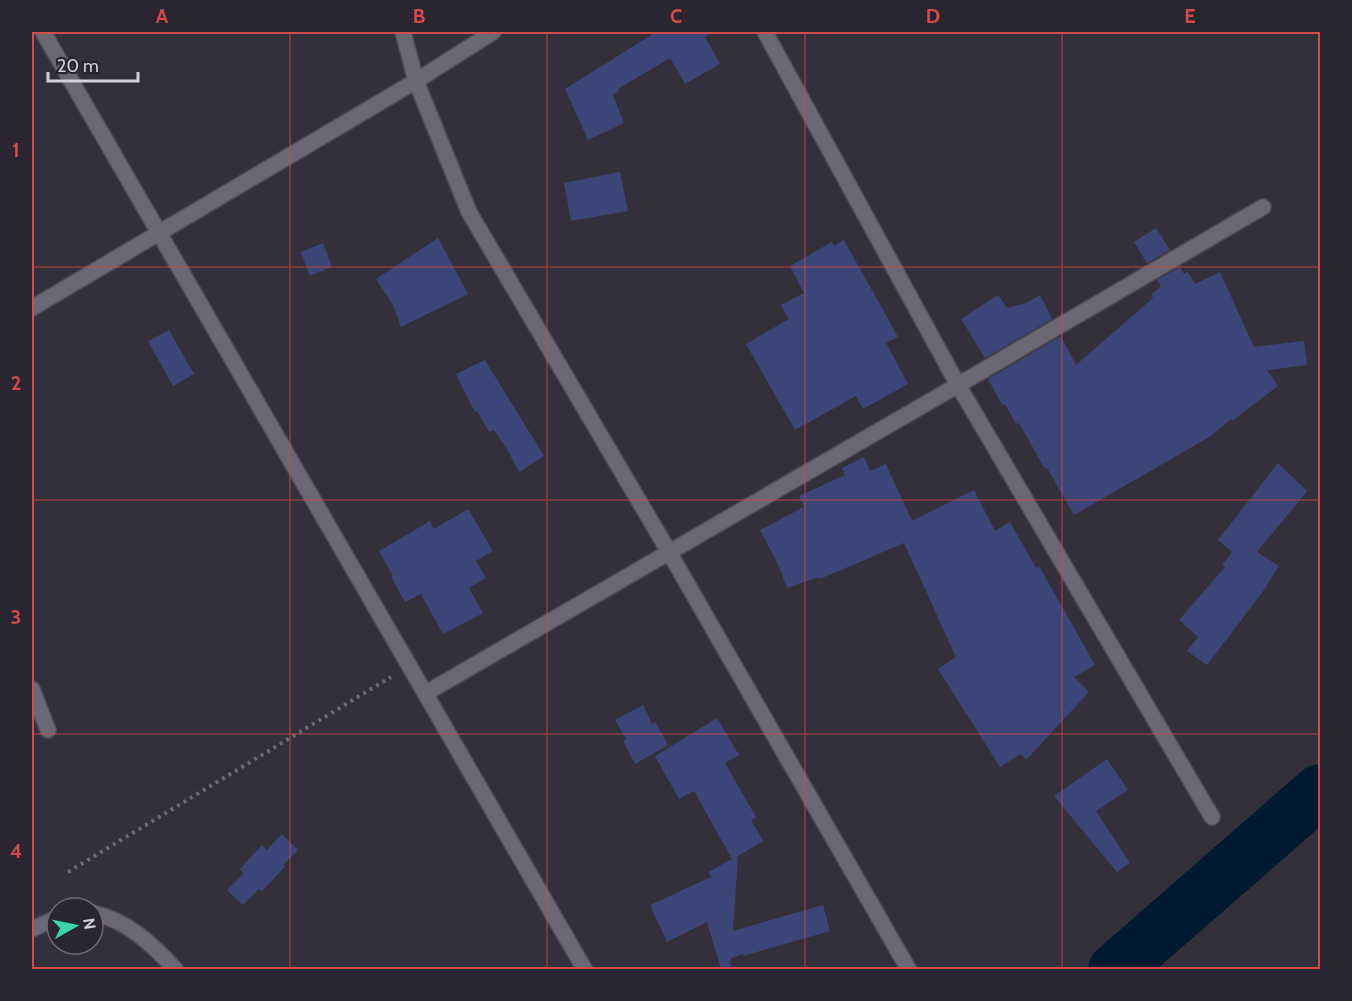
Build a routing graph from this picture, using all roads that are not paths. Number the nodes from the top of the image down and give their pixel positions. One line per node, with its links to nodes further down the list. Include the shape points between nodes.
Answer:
1 (43, 32): 7 (street)
2 (403, 32): 5 (street)
3 (493, 32): 5 (street)
4 (765, 32): 9 (street)
5 (416, 81): 7 (street); 10 (street, via 469,212)
6 (1263, 207): 9 (street)
7 (159, 234): 8 (street); 12 (street)
8 (32, 308)
9 (958, 385): 10 (street); 14 (street)
10 (669, 552): 12 (street); 18 (street)
11 (32, 689): 13 (street)
12 (426, 693): 17 (street)
13 (48, 730)
14 (1212, 817)
15 (105, 915): 16 (street, via 151,943)
16 (176, 969)
17 (585, 969)
18 (909, 969)

